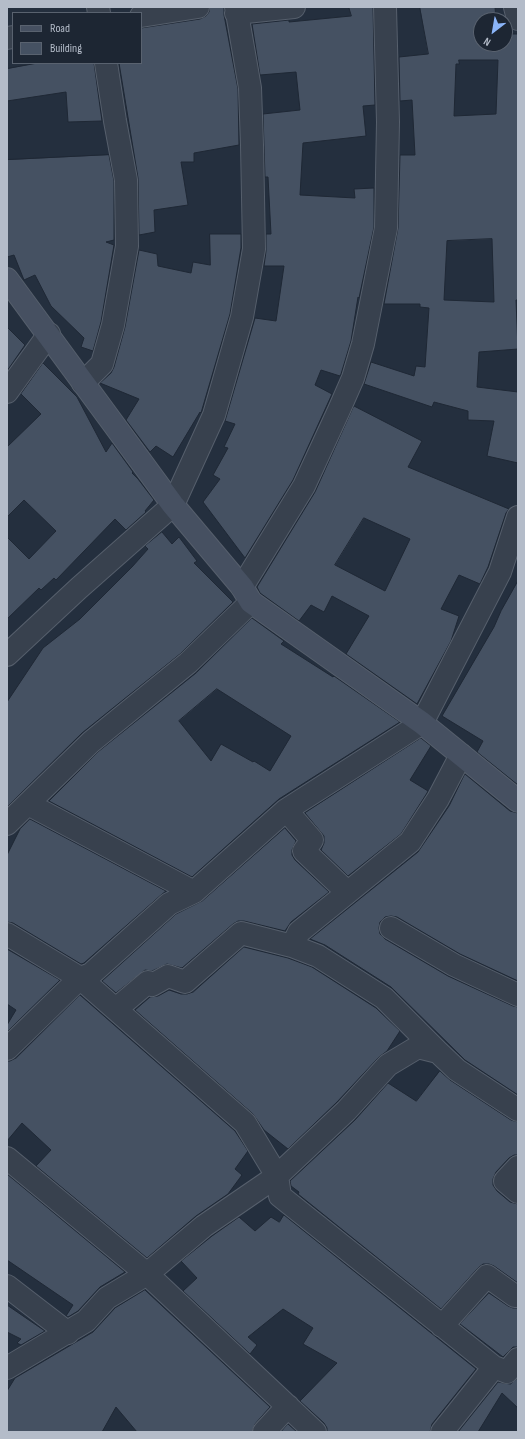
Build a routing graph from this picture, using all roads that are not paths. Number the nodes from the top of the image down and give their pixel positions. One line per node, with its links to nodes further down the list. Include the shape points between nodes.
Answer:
1 (198, 7): 6 (street)
2 (294, 7): 5 (street)
3 (385, 7): 16 (street, via 388,122 386,228 363,344 353,378 304,486)
4 (515, 7): 7 (street)
5 (236, 10): 13 (street, via 250,88 254,249 242,317 214,414)
6 (142, 16)
7 (518, 19)
8 (106, 64): 11 (street, via 126,180 127,246 113,325 102,364)
9 (7, 279): 10 (street)
10 (49, 334): 11 (street); 12 (street)
11 (83, 383): 13 (street)
12 (7, 392)
13 (173, 505): 16 (street); 17 (street)
14 (518, 517): 15 (street)
15 (511, 562): 18 (street, via 500,572)
16 (246, 595): 18 (street); 21 (street, via 188,663 91,742)
17 (7, 656)
18 (422, 723): 19 (street); 22 (street)
19 (462, 755): 20 (street); 25 (street, via 410,842)
20 (518, 801)
21 (28, 804): 23 (street); 24 (street)
22 (286, 810): 24 (street); 25 (street, via 312,840 304,851)
23 (7, 824)
24 (194, 892): 29 (street, via 169,904 91,974)
25 (347, 892): 28 (street, via 299,932)
26 (391, 928): 30 (street, via 454,965)
27 (7, 934): 29 (street)
28 (292, 946): 31 (street, via 241,933 185,982 168,976 152,985 148,982); 33 (street, via 318,956 384,998)
29 (80, 978): 31 (street); 32 (street)
30 (518, 995)
31 (116, 1009): 37 (street, via 245,1123)
32 (7, 1049)
33 (438, 1052): 34 (street, via 457,1070); 37 (street, via 418,1047 388,1065 346,1111)
34 (518, 1110)
35 (7, 1158): 39 (street)
36 (518, 1167): 38 (street, via 505,1181)
37 (277, 1176): 39 (street, via 204,1226); 42 (street, via 280,1196)
38 (518, 1192)
39 (147, 1274): 43 (street, via 107,1298 86,1321); 47 (street)
40 (7, 1286): 43 (street)
41 (518, 1295): 42 (street, via 515,1296 487,1276)
42 (442, 1326): 45 (street)
43 (68, 1333): 46 (street)
44 (518, 1360): 45 (street, via 506,1372)
45 (494, 1367): 50 (street)
46 (7, 1368)
47 (288, 1406): 48 (street); 49 (street)
48 (264, 1432)
49 (315, 1432)
50 (442, 1432)

